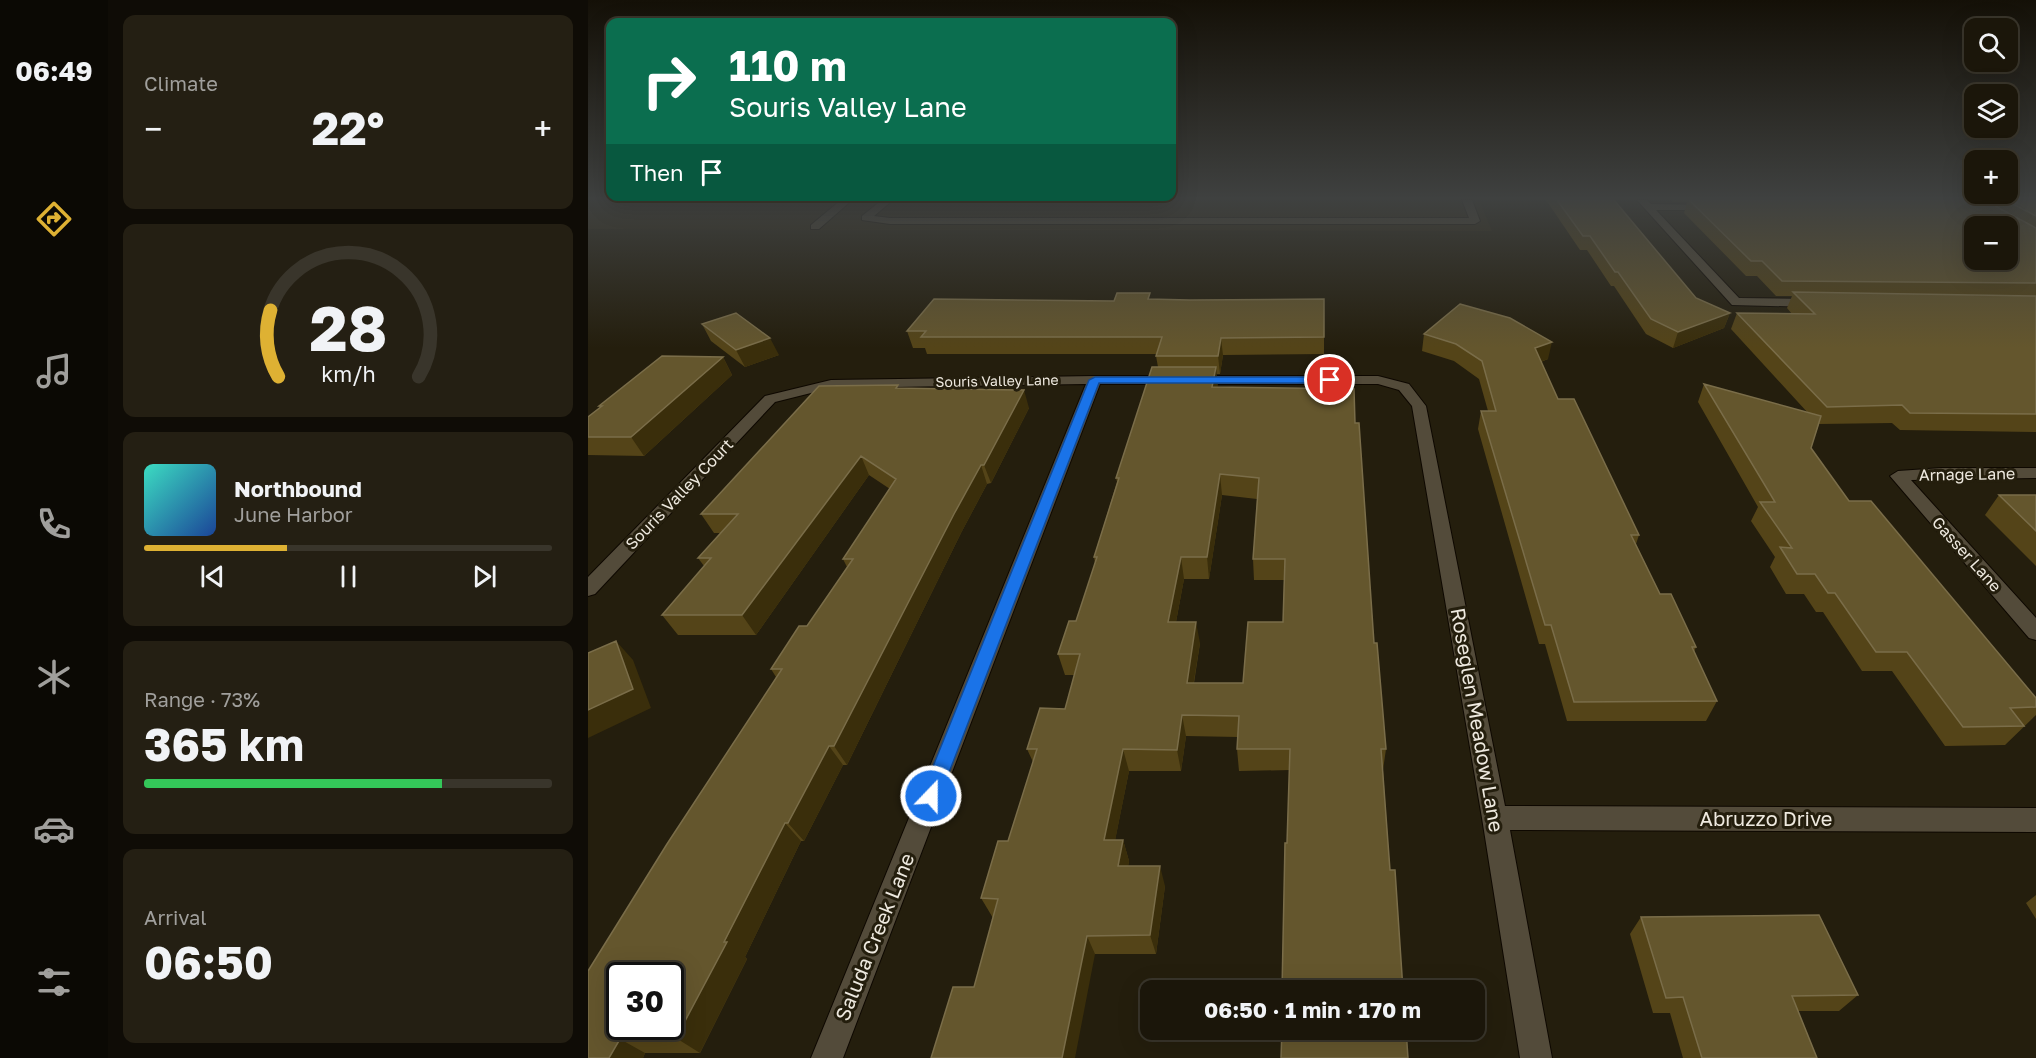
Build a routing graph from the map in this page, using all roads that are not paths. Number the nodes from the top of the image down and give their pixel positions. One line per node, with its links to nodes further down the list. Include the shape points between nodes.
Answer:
1 (1688, 249): 2 (street, via 1736,302)
2 (1828, 303)
3 (1095, 380): 4 (street, Souris Valley Lane, via 1378,380); 5 (street, Souris Valley Lane, via 831,384); 12 (street, Saluda Creek Lane)
4 (1404, 387): 10 (street, Roseglen Meadow Lane, via 1419,406)
5 (770, 399): 8 (street, Souris Valley Court)
6 (2036, 473): 7 (street, Arnage Lane)
7 (1898, 476): 9 (street, Gasser Lane)
8 (588, 589)
9 (2036, 632)
10 (1495, 818): 11 (street, Abruzzo Drive); 13 (street, Roseglen Meadow Lane)
11 (2036, 820)
12 (827, 1058)
13 (1536, 1058)

